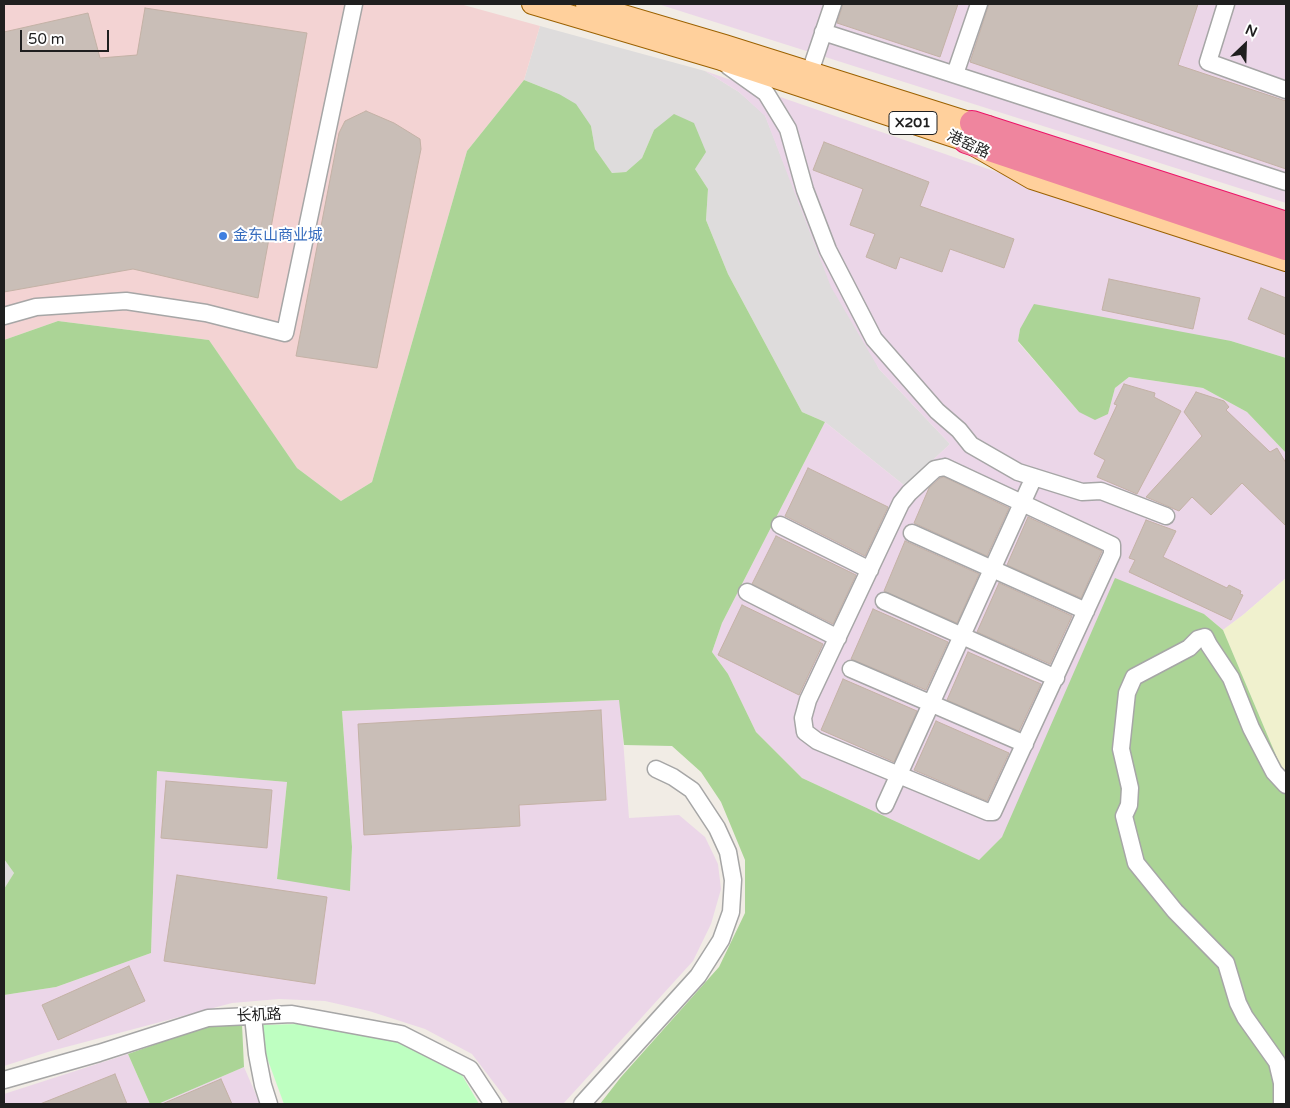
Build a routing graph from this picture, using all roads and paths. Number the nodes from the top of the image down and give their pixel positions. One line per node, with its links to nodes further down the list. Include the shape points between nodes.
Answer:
1 (354, 4): 18 (street, via 285,333 206,313 126,301 36,307)
2 (532, 4): 8 (main road, 港窑路 / X201)
3 (586, 4): 9 (main road, 港窑路 / X201)
4 (833, 4): 7 (street)
5 (979, 4): 10 (street)
6 (1226, 4): 11 (street, via 1208,62)
7 (824, 32): 9 (street); 10 (street)
8 (721, 60): 12 (main road, 港窑路 / X201); 19 (street, via 766,93 788,129 805,190 828,250 874,339 971,445 1018,472)
9 (810, 72): 12 (main road, 港窑路 / X201)
10 (955, 74): 13 (street)
11 (1286, 90)
12 (969, 132): 14 (main road, 港窑路 / X201, via 1051,138); 15 (highway); 16 (highway); 17 (main road, 港窑路 / X201, via 1032,179)
13 (1286, 182)
14 (1286, 215)
15 (1286, 224)
16 (1286, 248)
17 (1286, 262)
18 (4, 316)
19 (1034, 477): 20 (street); 21 (street, via 1082,492 1102,491)
20 (1023, 502): 24 (street); 25 (street, via 945,467 935,469 901,503); 28 (street, via 1112,545 1112,554)
21 (1166, 516)
22 (780, 525): 25 (street)
23 (912, 532): 24 (street)
24 (992, 569): 28 (street); 29 (street)
25 (870, 570): 30 (street)
26 (747, 592): 30 (street)
27 (884, 601): 29 (street)
28 (1086, 611): 32 (street)
29 (962, 636): 32 (street); 33 (street)
30 (838, 638): 36 (street, via 808,700 803,718 805,732 817,741)
31 (850, 669): 33 (street)
32 (1056, 678): 34 (street)
33 (931, 704): 34 (street); 36 (street)
34 (1025, 744): 36 (street, via 993,812)
35 (656, 769): 43 (street, via 692,790 717,828 728,852 733,880 731,912 720,940 698,976)
36 (899, 775): 38 (street)
37 (1286, 785): 44 (street, via 1274,772 1251,728 1231,678 1206,637 1134,677 1127,693 1121,749 1130,788 1129,805 1124,816 1136,862 1176,911 1226,963 1245,1017 1277,1062)
38 (885, 806)
39 (253, 1016): 40 (street, 长机路, via 208,1018); 41 (street, via 262,1085); 42 (street, 长机路, via 292,1014 401,1034 470,1069)
40 (4, 1080)
41 (269, 1104)
42 (493, 1104)
43 (582, 1104)
44 (1282, 1104)

